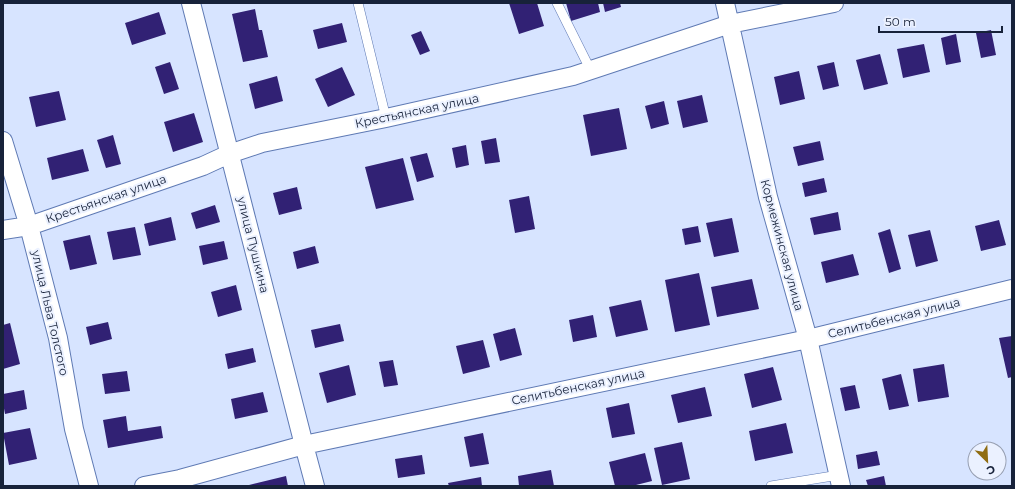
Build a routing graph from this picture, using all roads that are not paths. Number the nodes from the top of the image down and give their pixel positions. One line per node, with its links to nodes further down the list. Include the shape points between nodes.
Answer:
1 (191, 3): 10 (street, улица Пушкина)
2 (358, 3): 8 (lane)
3 (557, 3): 7 (lane)
4 (725, 3): 6 (street, Кормежинская улица)
5 (834, 3): 6 (street, Крестьянская улица)
6 (730, 24): 7 (street, Крестьянская улица); 14 (street, Кормежинская улица, via 768,198)
7 (591, 71): 8 (street, Крестьянская улица)
8 (386, 118): 10 (street, Крестьянская улица, via 262,143)
9 (3, 141): 11 (street, улица Льва Толстого)
10 (230, 154): 11 (street, Крестьянская улица, via 203,166); 15 (street, улица Пушкина)
11 (29, 226): 12 (street, Крестьянская улица); 17 (street, улица Льва Толстого, via 58,338 74,429)
12 (3, 230)
13 (1012, 289): 14 (street, Селитьбенская улица)
14 (808, 339): 15 (street, Селитьбенская улица); 16 (street, Кормежинская улица)
15 (304, 445): 18 (street, Селитьбенская улица, via 180,479); 19 (street, улица Пушкина)
16 (840, 480): 20 (lane)
17 (89, 486)
18 (144, 486)
19 (315, 486)
20 (771, 486)

